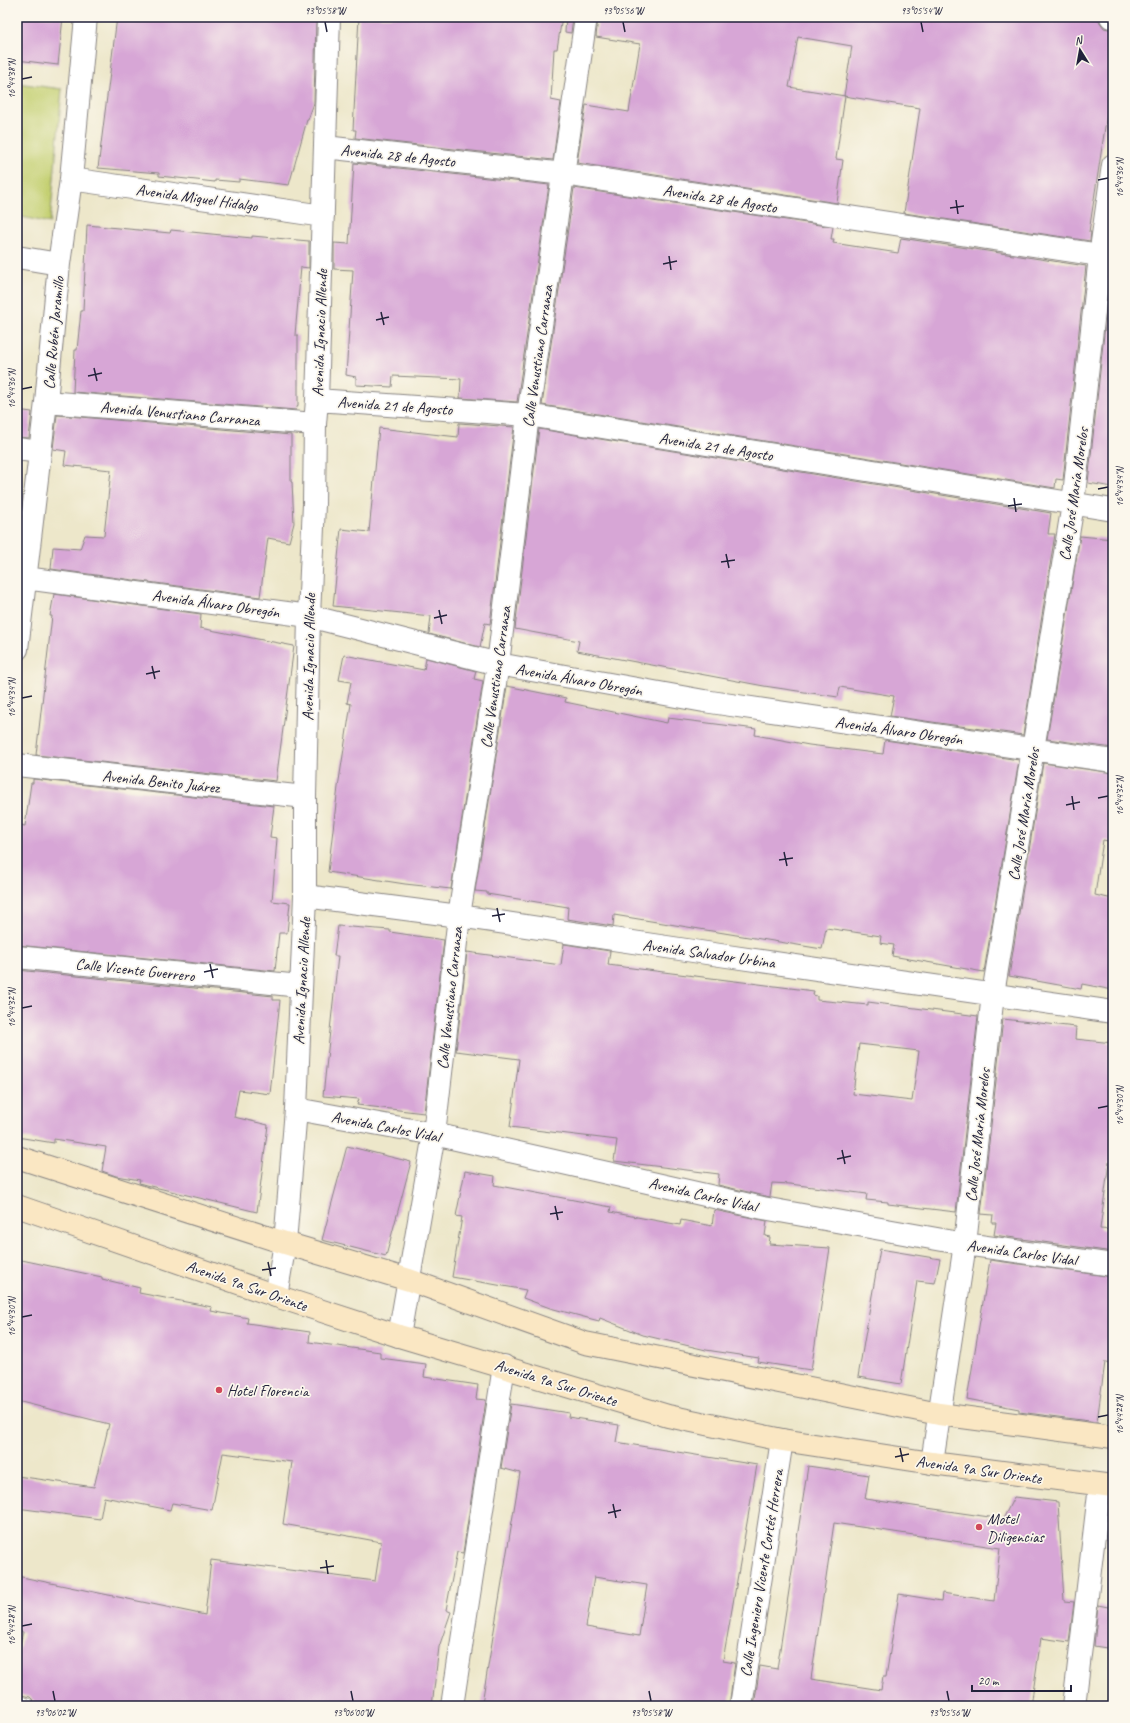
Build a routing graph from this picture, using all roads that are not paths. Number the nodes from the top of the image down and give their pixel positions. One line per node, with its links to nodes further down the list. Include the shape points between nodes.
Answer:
1 (86, 17): 7 (street, Calle Rubén Jaramillo)
2 (329, 17): 4 (street, Avenida Ignacio Allende)
3 (586, 17): 6 (street, Calle Venustiano Carranza)
4 (325, 147): 6 (street, Avenida 28 de Agosto); 8 (street, Avenida Ignacio Allende)
5 (1113, 165): 9 (street, Calle José María Morelos)
6 (564, 174): 9 (street, Avenida 28 de Agosto); 14 (street, Calle Venustiano Carranza)
7 (71, 179): 8 (street, Avenida Miguel Hidalgo); 11 (street, Calle Rubén Jaramillo)
8 (323, 216): 12 (street, Avenida Ignacio Allende)
9 (1107, 256): 18 (street, Calle José María Morelos)
10 (17, 257): 11 (street)
11 (59, 264): 13 (street, Calle Rubén Jaramillo)
12 (317, 400): 14 (street, Avenida 21 de Agosto); 15 (street, Avenida Ignacio Allende)
13 (46, 402): 15 (street, Avenida Venustiano Carranza); 17 (street, Calle Rubén Jaramillo)
14 (528, 415): 18 (street, Avenida 21 de Agosto); 23 (street, Calle Venustiano Carranza)
15 (315, 424): 21 (street, Avenida Ignacio Allende)
16 (17, 449): 17 (street)
17 (40, 452): 20 (street, Calle Rubén Jaramillo)
18 (1073, 504): 19 (street, Avenida 21 de Agosto); 24 (street, Calle José María Morelos)
19 (1113, 510)
20 (25, 578): 21 (street, Avenida Álvaro Obregón); 22 (street, Calle Rubén Jaramillo)
21 (309, 616): 23 (street, Avenida Álvaro Obregón); 27 (street, Avenida Ignacio Allende)
22 (17, 645)
23 (498, 664): 24 (street, Avenida Álvaro Obregón, via 704,701); 29 (street, Calle Venustiano Carranza)
24 (1034, 749): 25 (street, Avenida Álvaro Obregón); 32 (street, Calle José María Morelos)
25 (1113, 761)
26 (17, 764): 27 (street, Avenida Benito Juárez)
27 (305, 797): 28 (street, Avenida Ignacio Allende)
28 (305, 896): 29 (street, Avenida Salvador Urbina); 31 (street, Avenida Ignacio Allende)
29 (459, 916): 32 (street, Avenida Salvador Urbina); 35 (street, Calle Venustiano Carranza)
30 (17, 957): 31 (street, Calle Vicente Guerrero)
31 (300, 986): 34 (street, Avenida Ignacio Allende)
32 (993, 994): 33 (street, Avenida Salvador Urbina); 39 (street, Calle José María Morelos)
33 (1113, 1012)
34 (296, 1109): 35 (street, Avenida Carlos Vidal); 38 (street, Avenida Ignacio Allende)
35 (434, 1134): 39 (street, Avenida Carlos Vidal, via 763,1208); 41 (street, Calle Venustiano Carranza)
36 (17, 1159): 38 (main road)
37 (17, 1206): 42 (main road, Avenida 9a Sur Oriente)
38 (285, 1243): 41 (main road); 42 (street, Avenida Ignacio Allende)
39 (965, 1244): 40 (street, Avenida Carlos Vidal); 45 (street, Calle José María Morelos)
40 (1113, 1265)
41 (409, 1280): 43 (street, Calle Venustiano Carranza); 45 (main road, via 585,1343)
42 (276, 1296): 43 (main road, Avenida 9a Sur Oriente)
43 (399, 1336): 44 (main road, Avenida 9a Sur Oriente)
44 (504, 1366): 47 (main road, Avenida 9a Sur Oriente, via 668,1416); 52 (street)
45 (939, 1414): 46 (main road); 48 (street, Calle José María Morelos)
46 (1113, 1437)
47 (782, 1440): 48 (main road, Avenida 9a Sur Oriente); 53 (street, Calle Ingeniero Vicente Cortés Herrera)
48 (932, 1463): 49 (main road, Avenida 9a Sur Oriente)
49 (1107, 1485): 54 (street)
50 (17, 1703): 51 (lane)
51 (27, 1706)
52 (452, 1706)
53 (741, 1706)
54 (1074, 1706)

